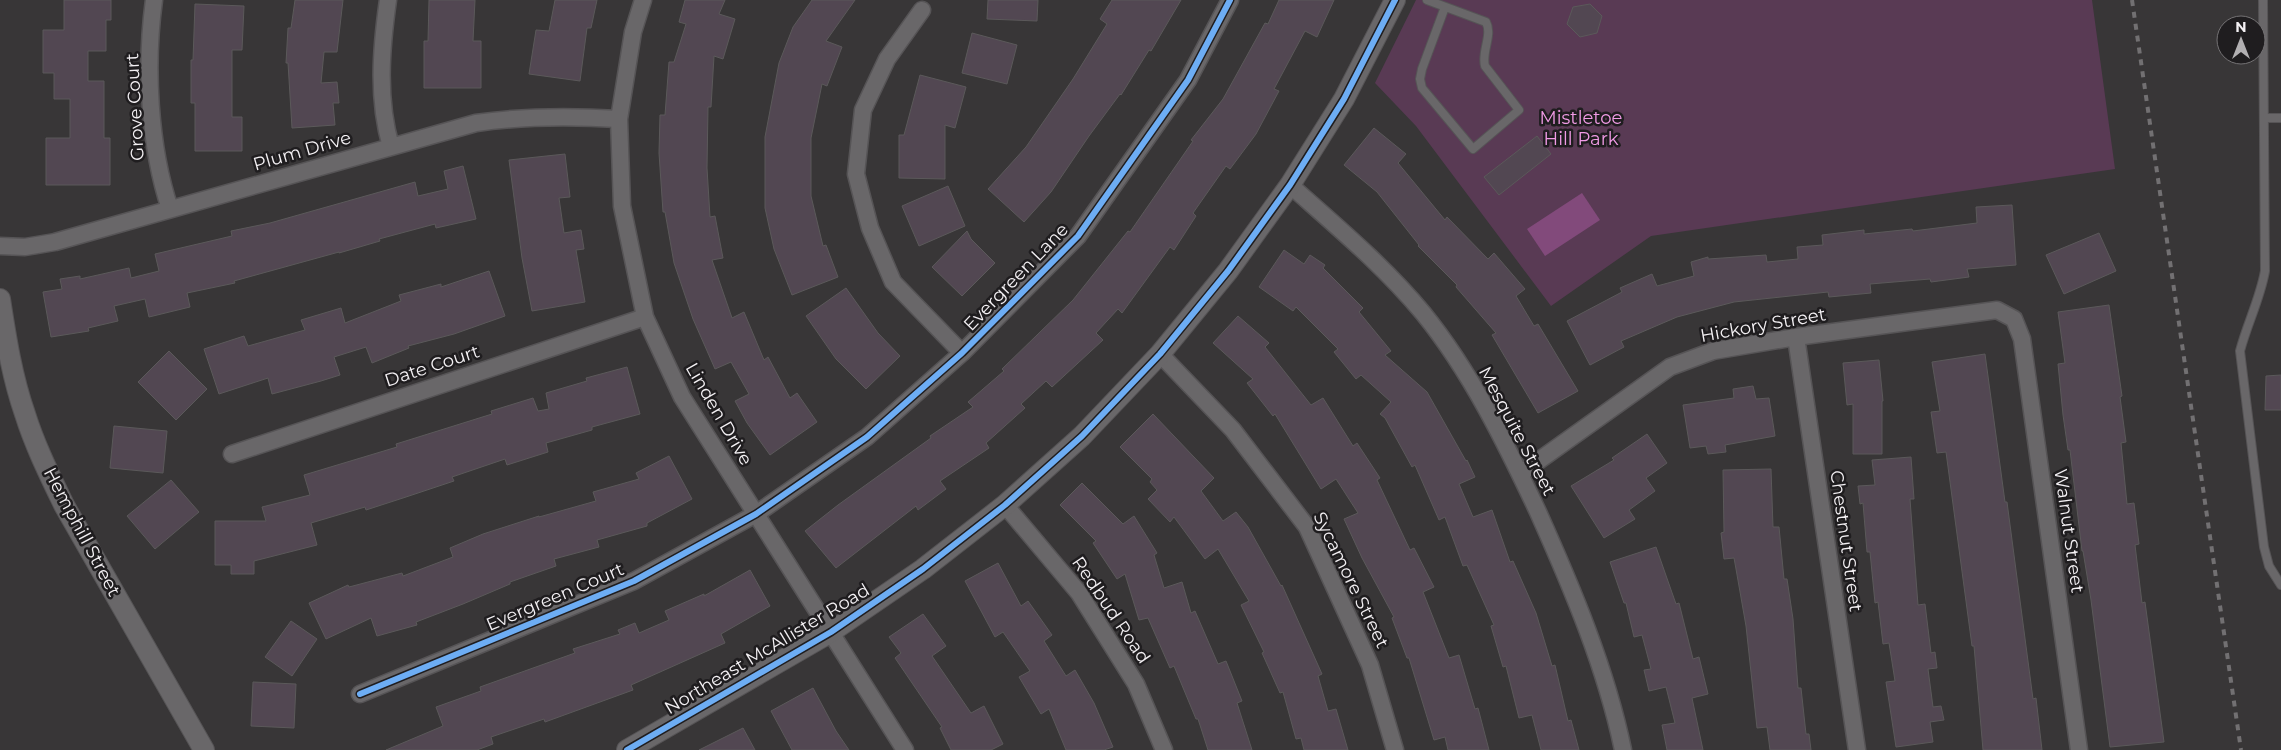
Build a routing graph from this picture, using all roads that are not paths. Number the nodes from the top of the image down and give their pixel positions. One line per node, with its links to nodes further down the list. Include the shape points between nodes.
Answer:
1 (154, 0): 15 (street, Grove Court, via 151,99 160,178)
2 (388, 0): 13 (street, via 381,100)
3 (643, 0): 12 (street, Linden Drive, via 632,32)
4 (1230, 0): 21 (street, Evergreen Lane, via 1188,80 1078,236)
5 (1394, 0): 14 (street, Northeast McAllister Road, via 1344,99)
6 (1427, 0): 8 (lane)
7 (2263, 0): 10 (lane)
8 (1445, 7): 8 (lane, via 1486,22 1483,59 1520,110 1473,149 1422,88 1420,79)
9 (922, 10): 21 (street, via 887,59 863,110 856,174 870,228 893,282)
10 (2264, 118): 11 (lane); 27 (lane, via 2265,272 2261,295 2240,351 2264,547 2269,566)
11 (2281, 118)
12 (619, 119): 13 (street, Plum Drive, via 566,116 512,118 476,123); 18 (street, Linden Drive, via 622,206)
13 (391, 146): 15 (street, Plum Drive)
14 (1290, 185): 22 (street, Northeast McAllister Road, via 1228,272); 24 (street, Mesquite Street, via 1360,246 1423,314 1476,389)
15 (170, 209): 16 (street, Plum Drive, via 55,242 25,247)
16 (0, 246)
17 (0, 299): 31 (street, Hemphill Street, via 11,364 25,415 45,464 64,505)
18 (645, 317): 23 (street, Date Court); 26 (street, Linden Drive, via 682,397)
19 (2014, 319): 20 (street, Hickory Street, via 1997,310); 38 (street, Walnut Street, via 2022,339)
20 (1796, 337): 24 (street, Hickory Street, via 1713,351 1670,367); 37 (street, Chestnut Street)
21 (962, 353): 26 (street, Evergreen Lane, via 867,437)
22 (1160, 354): 25 (street, Northeast McAllister Road, via 1082,436); 35 (street, Sycamore Street, via 1233,430 1307,527 1370,665)
23 (232, 454)
24 (1520, 474): 36 (street, Mesquite Street, via 1572,586 1617,721)
25 (1006, 505): 28 (street, Northeast McAllister Road, via 923,569); 34 (street, Redbud Road, via 1079,593 1136,684)
26 (756, 514): 28 (street, Linden Drive); 29 (street, Evergreen Court, via 634,581)
27 (2281, 586)
28 (831, 632): 30 (street, Northeast McAllister Road); 33 (street, Linden Drive)
29 (360, 694)
30 (650, 744): 32 (street, Northeast McAllister Road)
31 (204, 750)
32 (627, 750)
33 (905, 750)
34 (1164, 750)
35 (1396, 750)
36 (1623, 750)
37 (1857, 750)
38 (2079, 750)

